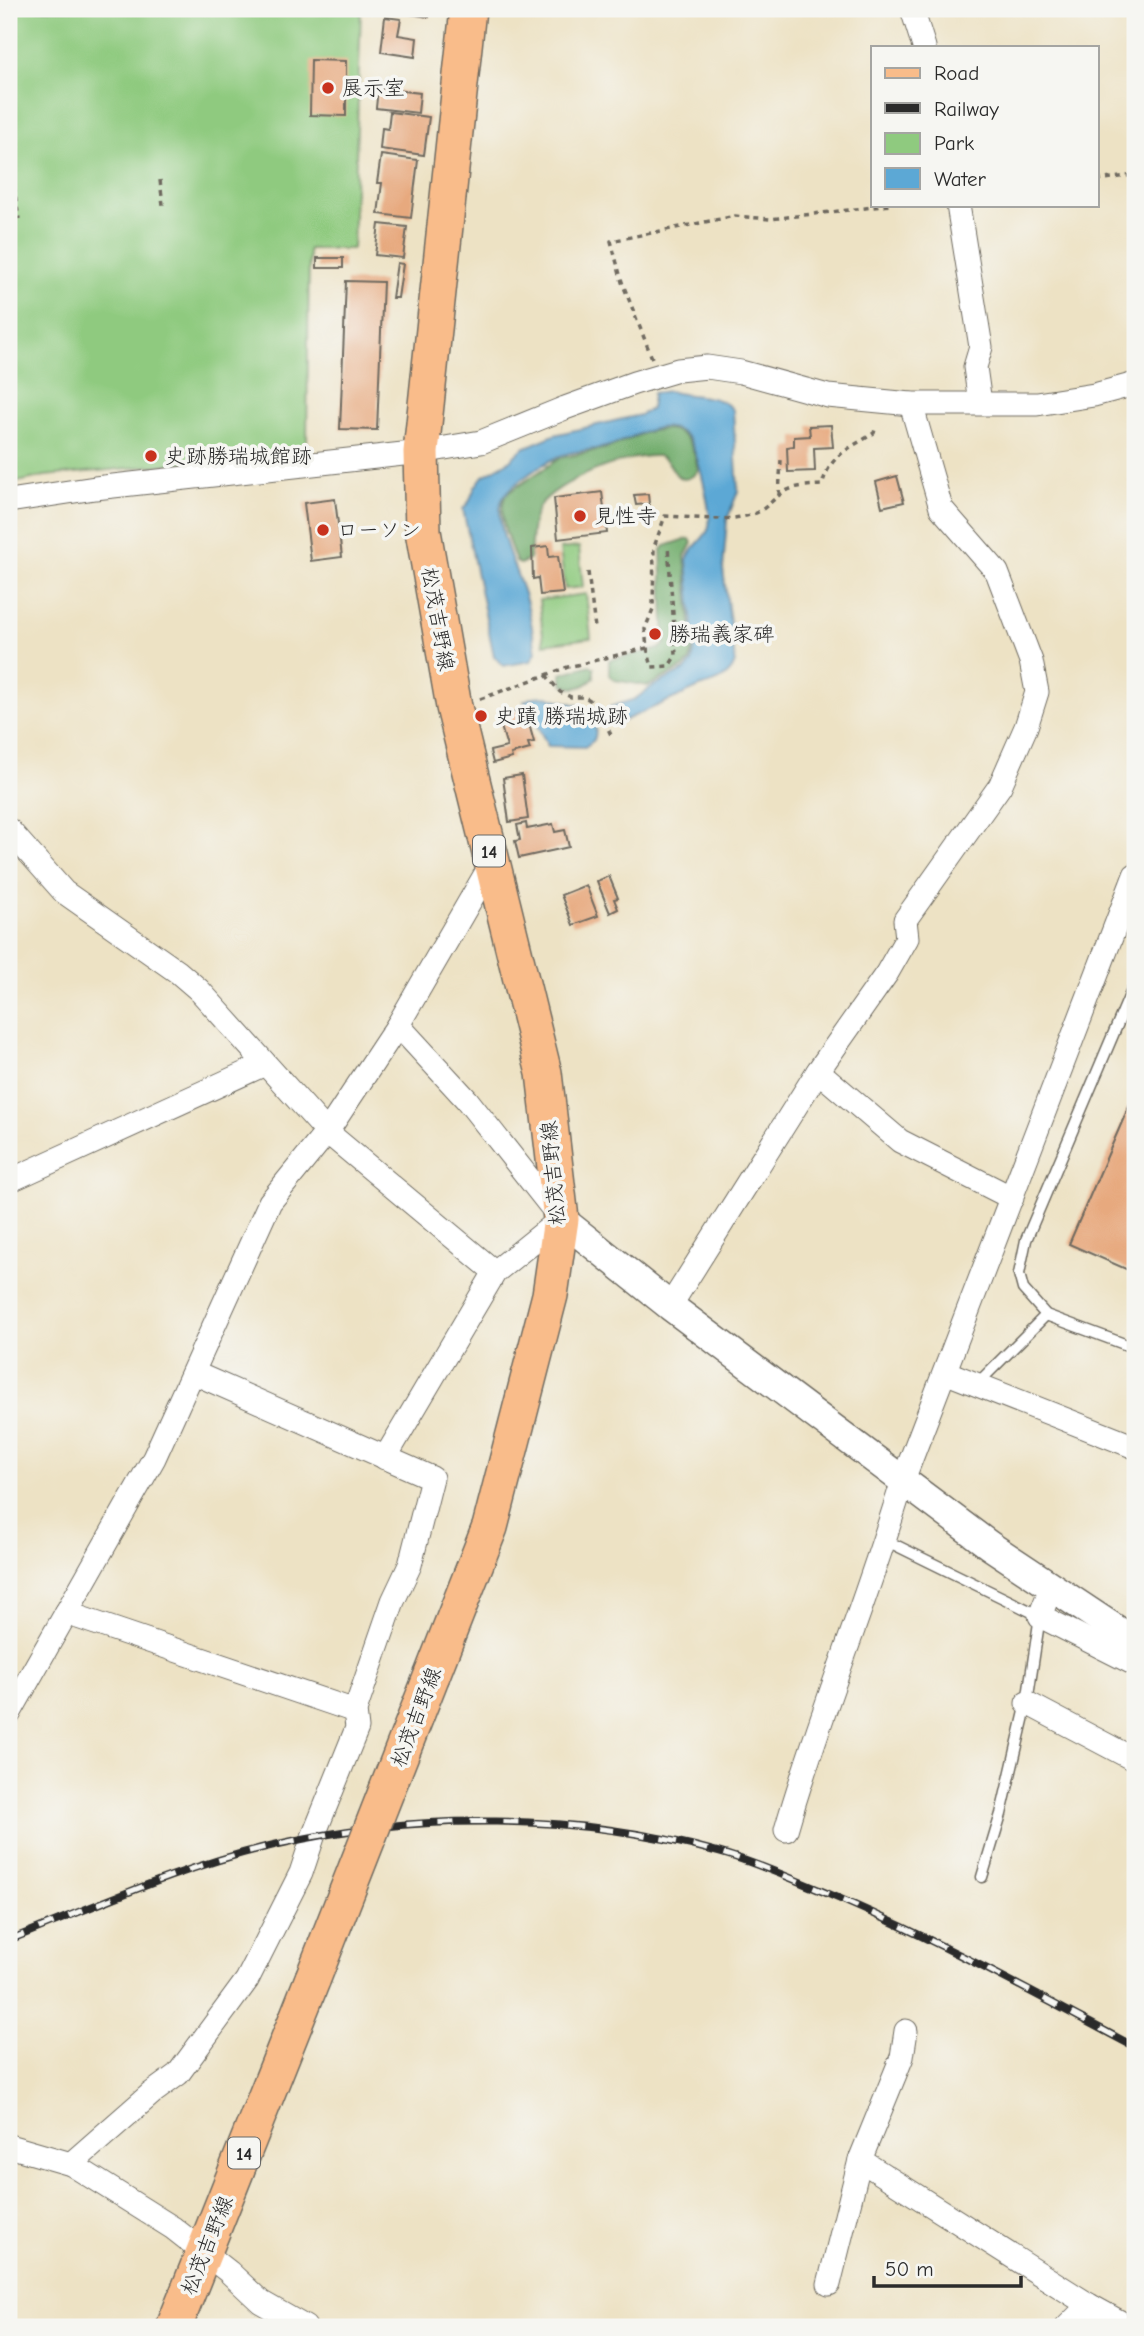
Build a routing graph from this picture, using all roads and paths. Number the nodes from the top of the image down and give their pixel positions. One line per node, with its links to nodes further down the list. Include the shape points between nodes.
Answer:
1 (468, 9): 17 (main road, 松茂吉野線 / 14)
2 (912, 9): 3 (street)
3 (924, 46)
4 (1135, 175): 6 (path)
5 (160, 180): 8 (path)
6 (1098, 180)
7 (15, 187): 11 (path)
8 (163, 205)
9 (882, 206): 12 (path, via 770,219 735,216 611,241)
10 (958, 206): 14 (street, via 981,347 975,367)
11 (19, 219)
12 (659, 376): 15 (street, via 707,367 828,396); 17 (street, via 481,442)
13 (1135, 384): 14 (street, via 1037,404)
14 (980, 403): 15 (street)
15 (911, 404): 34 (street, via 941,508 997,572 1031,661 1037,692 1000,786 905,920 907,937 894,961)
16 (876, 426): 19 (path, via 874,433 834,459 822,485 795,487)
17 (421, 452): 20 (street); 26 (main road, 松茂吉野線 / 14, via 423,531)
18 (781, 460): 19 (path)
19 (779, 495): 24 (path, via 751,515 665,516 654,547)
20 (9, 501)
21 (668, 546): 24 (path, via 674,661 669,666 652,667)
22 (588, 572): 23 (path)
23 (595, 628)
24 (647, 648): 25 (path)
25 (546, 675): 26 (path, via 484,697); 27 (path, via 560,692 596,704)
26 (456, 714): 29 (main road, 松茂吉野線 / 14)
27 (612, 737)
28 (9, 830): 33 (street, via 64,892 200,990)
29 (492, 863): 32 (street); 38 (main road, 松茂吉野線 / 14, via 544,1073)
30 (1135, 874): 37 (street)
31 (1135, 984): 41 (lane, via 1026,1240 1019,1275 1023,1289)
32 (398, 1025): 35 (street); 38 (street, via 467,1100)
33 (265, 1063): 35 (street); 36 (street)
34 (817, 1071): 37 (street, via 900,1141); 40 (street)
35 (327, 1132): 39 (street); 44 (street, via 270,1202)
36 (9, 1181)
37 (1012, 1198): 43 (street)
38 (561, 1219): 39 (street); 40 (street); 65 (main road, 松茂吉野線 / 14, bridge, via 550,1295 491,1527)
39 (495, 1272): 47 (street)
40 (670, 1306): 48 (street)
41 (1046, 1315): 42 (lane); 45 (lane)
42 (1135, 1348)
43 (946, 1372): 45 (street); 48 (street)
44 (194, 1373): 47 (street); 51 (street, via 154,1458)
45 (978, 1384): 46 (street)
46 (1135, 1447)
47 (384, 1458): 56 (street, via 432,1478 410,1565)
48 (903, 1480): 49 (street); 50 (street)
49 (885, 1540): 52 (lane); 59 (street, via 808,1754)
50 (1051, 1588): 52 (street); 53 (street)
51 (66, 1613): 56 (street); 57 (street)
52 (1040, 1616): 54 (street); 55 (lane)
53 (1135, 1642)
54 (1135, 1664)
55 (1027, 1703): 58 (street); 60 (lane)
56 (355, 1711): 64 (street, via 357,1728 300,1873 247,1980 177,2074)
57 (9, 1714)
58 (1135, 1760)
59 (786, 1830)
60 (982, 1877)
61 (906, 2031): 63 (street, via 902,2057)
62 (9, 2146): 64 (street)
63 (860, 2160): 66 (street); 67 (street)
64 (71, 2164): 65 (street)
65 (205, 2252): 68 (main road, 松茂吉野線 / 14); 69 (street, via 261,2302)
66 (829, 2284)
67 (1089, 2305): 70 (street); 71 (street)
68 (174, 2327)
69 (305, 2327)
70 (1067, 2327)
71 (1129, 2327)

